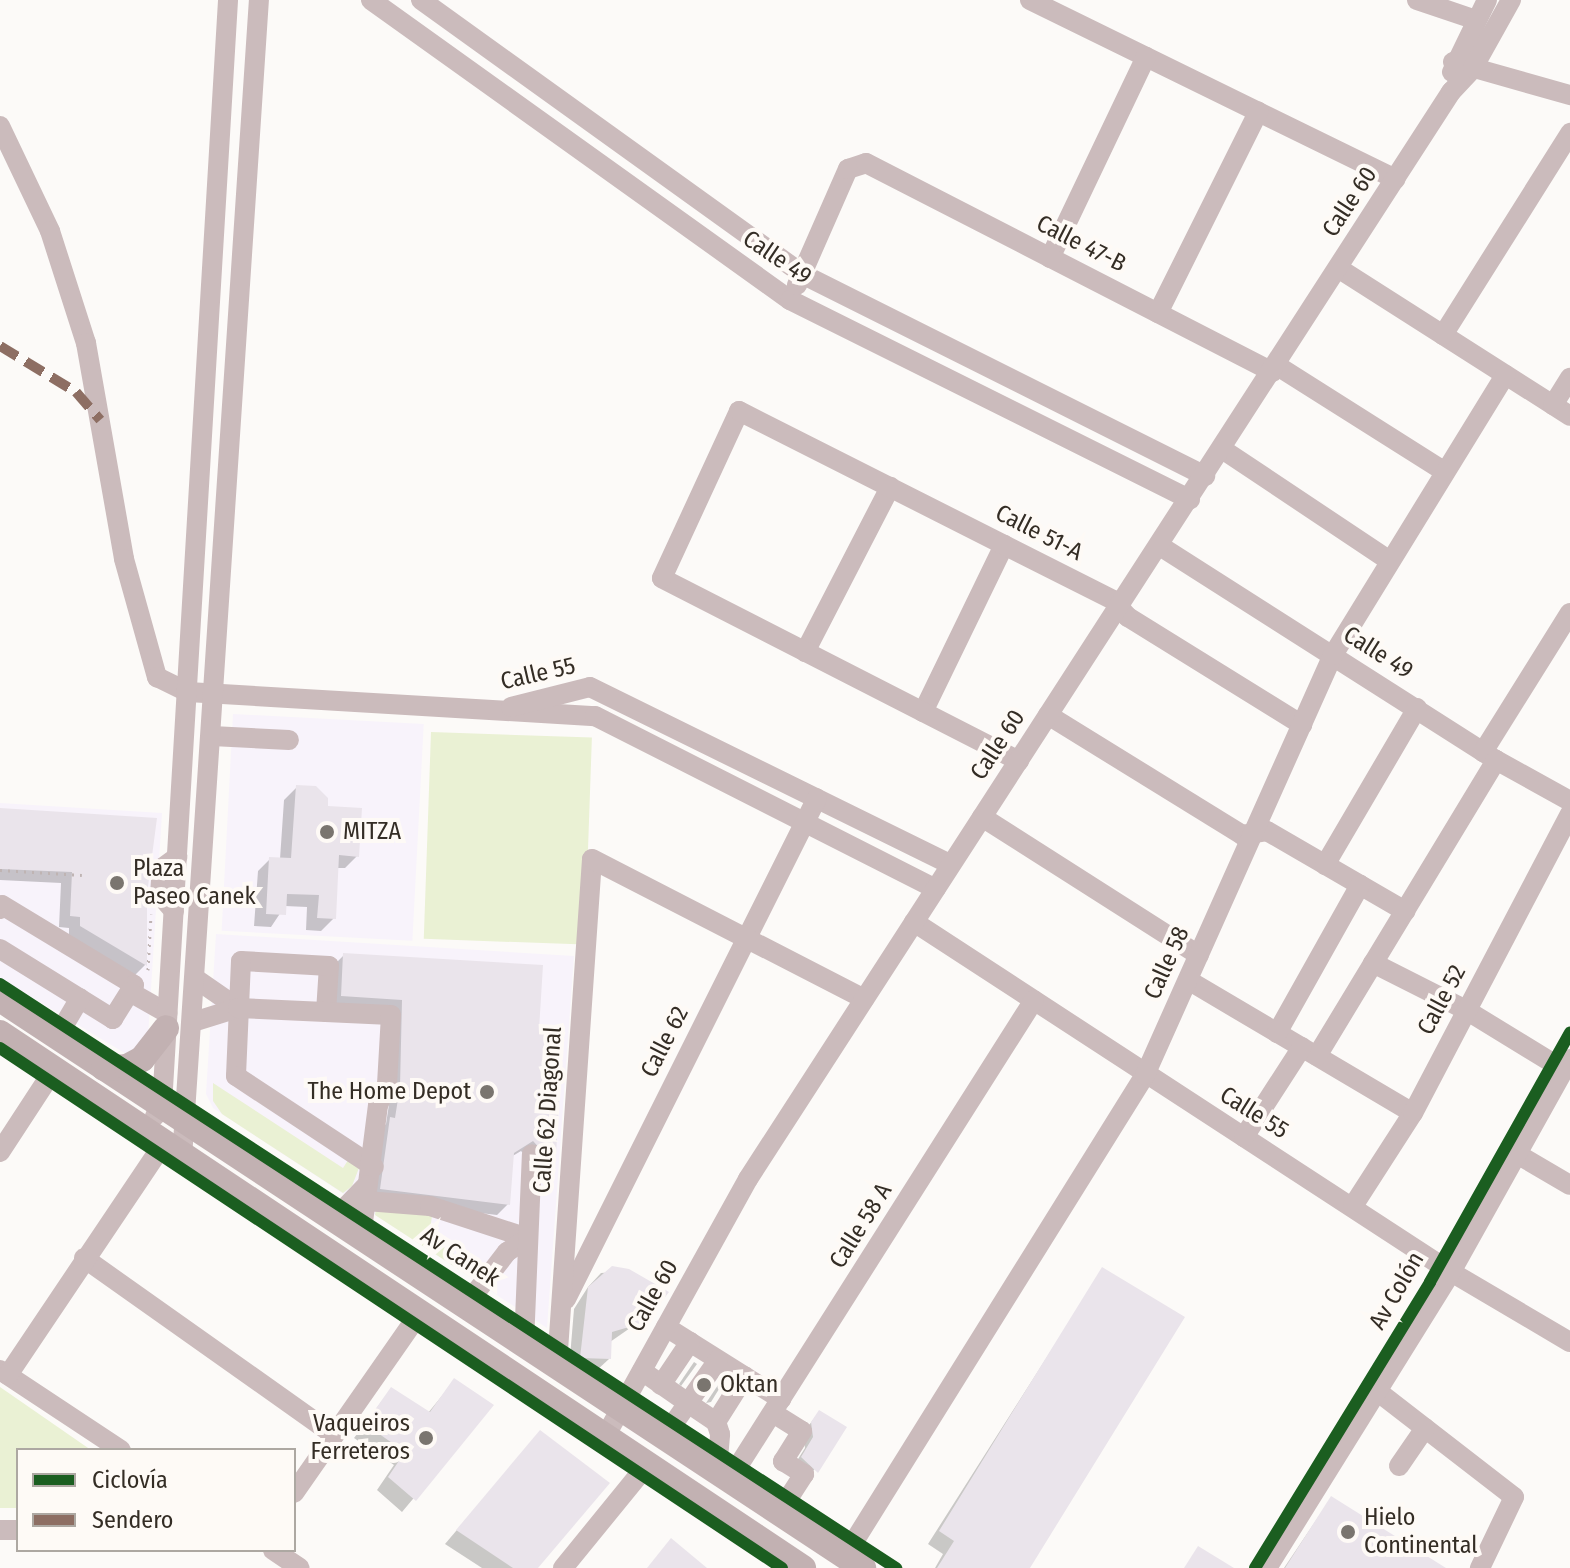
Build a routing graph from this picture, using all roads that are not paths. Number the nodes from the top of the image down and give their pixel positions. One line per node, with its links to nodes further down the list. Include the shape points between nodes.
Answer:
1 (228, 0): 24 (street)
2 (259, 0): 25 (street)
3 (371, 0): 17 (street, Calle 49)
4 (1030, 0): 10 (street)
5 (1417, 0): 9 (street)
6 (1487, 0): 9 (street, Calle 60)
7 (1511, 0): 12 (street, Calle 60)
8 (426, 2): 15 (street, Calle 49)
9 (1476, 20): 11 (street, Calle 60)
10 (1146, 57): 16 (street); 21 (street)
11 (1453, 62): 12 (street); 13 (street, Calle 60)
12 (1473, 68): 13 (street, Calle 60); 14 (street)
13 (1451, 92): 20 (street, Calle 60)
14 (1570, 95)
15 (561, 100): 17 (street); 23 (street, Calle 49)
16 (1258, 112): 20 (street); 27 (street)
17 (542, 122): 26 (street, Calle 49)
18 (0, 126): 47 (street, via 50,231 86,343 124,559 157,677)
19 (1570, 133): 28 (street)
20 (1395, 179): 22 (street, Calle 60)
21 (1050, 258): 23 (street, Calle 47-B, via 866,163 848,169); 27 (street, Calle 47-B)
22 (1338, 268): 28 (street); 29 (street, Calle 60)
23 (802, 274): 26 (street); 32 (street, Calle 49)
24 (211, 299): 25 (street); 47 (street)
25 (240, 300): 48 (street)
26 (790, 300): 33 (street, Calle 49)
27 (1158, 313): 29 (street, Calle 47-B)
28 (1443, 335): 30 (street)
29 (1274, 368): 35 (street, Calle 60); 36 (street, Calle 47-B)
30 (1505, 375): 34 (street); 36 (street, Calle 58)
31 (1570, 378): 34 (street)
32 (1017, 382): 33 (street); 37 (street, Calle 49)
33 (1004, 406): 39 (street, Calle 49)
34 (1562, 411)
35 (1222, 449): 37 (street, Calle 60); 42 (street)
36 (1445, 472): 42 (street, Calle 58)
37 (1205, 476): 39 (street, Calle 60)
38 (890, 487): 40 (street, Calle 51-A); 45 (street); 45 (street, Calle 51-A, via 739,411 662,578)
39 (1190, 499): 41 (street, Calle 60)
40 (1004, 545): 43 (street, Calle 51-A); 51 (street)
41 (1160, 546): 43 (street, Calle 60); 46 (street, Calle 49)
42 (1390, 561): 46 (street, Calle 58)
43 (1121, 608): 52 (street, Calle 60); 53 (street, Calle 51-A)
44 (1570, 613): 56 (street)
45 (805, 652): 51 (street)
46 (1333, 655): 49 (street, Calle 49); 53 (street, Calle 58)
47 (188, 692): 48 (street); 75 (street)
48 (214, 694): 50 (street); 54 (street)
49 (1417, 708): 56 (street, Calle 49); 65 (street)
50 (489, 712): 58 (street, Calle 55, via 590,687); 62 (street, Calle 55, via 595,716)
51 (923, 712): 57 (street)
52 (1048, 715): 57 (street, Calle 60); 63 (street, via 1242,835)
53 (1302, 725): 63 (street, Calle 58)
54 (212, 729): 55 (street); 76 (street)
55 (290, 733)
56 (1490, 756): 59 (street, Calle 49); 69 (street)
57 (1019, 761): 61 (street, Calle 60)
58 (817, 798): 62 (street, Calle 62); 64 (street, Calle 55)
59 (1570, 801)
60 (1570, 814): 84 (street, Calle 52)
61 (982, 817): 64 (street, Calle 60); 73 (street)
62 (804, 823): 67 (street, Calle 55); 71 (street, Calle 62)
63 (1254, 833): 65 (street, via 1267,831); 73 (street, Calle 58)
64 (951, 865): 67 (street, Calle 60)
65 (1325, 865): 66 (street)
66 (1360, 885): 69 (street); 89 (street)
67 (936, 889): 70 (street, Calle 60)
68 (0, 909): 78 (street, via 2,905)
69 (1405, 911): 74 (street)
70 (914, 922): 81 (street, Calle 60); 82 (street, Calle 55)
71 (747, 937): 81 (street); 113 (street, Calle 62); 113 (street, Calle 62 Diagonal, via 592,859)
72 (0, 949): 79 (street)
73 (1199, 955): 77 (street, Calle 58)
74 (1373, 963): 84 (street); 91 (street)
75 (170, 975): 78 (street); 86 (street)
76 (196, 979): 83 (street); 87 (street)
77 (1188, 980): 89 (street); 95 (street, Calle 58)
78 (137, 982): 79 (street, via 113,1019); 86 (street)
79 (80, 998): 90 (street)
80 (0, 999): 90 (main road)
81 (864, 999): 115 (street, Calle 60, via 748,1179)
82 (1034, 1000): 95 (street, Calle 55); 127 (street, Calle 58 A)
83 (238, 1008): 85 (street); 85 (street, via 241,961 329,966); 87 (street); 104 (street, via 236,1076 241,1083)
84 (1466, 1010): 92 (street); 97 (street, Calle 52)
85 (326, 1012): 104 (street, via 391,1015)
86 (167, 1020): 94 (main road, via 142,1059 127,1067); 96 (street)
87 (193, 1022): 98 (street)
88 (0, 1033): 93 (main road)
89 (1277, 1033): 91 (street)
90 (57, 1037): 94 (main road)
91 (1310, 1052): 97 (street); 99 (street)
92 (1567, 1064): 103 (street)
93 (55, 1068): 100 (main road); 101 (street)
94 (104, 1068): 96 (main road)
95 (1145, 1075): 99 (street, Calle 55); 141 (street, Calle 58)
96 (162, 1105): 98 (main road); 100 (street)
97 (1413, 1113): 106 (street, Calle 52)
98 (187, 1122): 100 (street); 107 (main road)
99 (1244, 1137): 106 (street, Calle 55)
100 (165, 1144): 110 (street); 114 (main road)
101 (0, 1152)
102 (532, 1154): 109 (street)
103 (1517, 1154): 105 (street); 111 (street)
104 (369, 1185): 107 (street); 108 (street); 109 (street)
105 (1570, 1185)
106 (1353, 1206): 111 (street, Calle 55)
107 (334, 1219): 108 (main road)
108 (361, 1237): 112 (main road)
109 (528, 1238): 112 (street, via 507,1252); 118 (street)
110 (84, 1258): 122 (street); 131 (street)
111 (1451, 1272): 117 (street, Calle 55); 125 (street)
112 (466, 1305): 118 (main road)
113 (561, 1309): 120 (street, Calle 62 Diagonal)
114 (419, 1314): 131 (street); 133 (main road)
115 (666, 1327): 116 (street); 121 (street, Calle 60)
116 (690, 1342): 119 (street); 124 (street)
117 (1570, 1342)
118 (524, 1343): 120 (main road)
119 (718, 1360): 123 (street); 126 (street)
120 (557, 1365): 128 (main road)
121 (642, 1371): 124 (street); 128 (street, Calle 60)
122 (4, 1372): 134 (street)
123 (745, 1376): 127 (street); 129 (street)
124 (661, 1385): 126 (street)
125 (1377, 1391): 130 (street); 145 (street)
126 (688, 1403): 129 (street); 132 (street)
127 (777, 1406): 137 (street, Calle 58 A); 139 (street, via 802,1431 783,1461 804,1474)
128 (621, 1408): 132 (main road); 133 (street, Calle 60)
129 (716, 1422): 137 (street)
130 (1425, 1428): 136 (street); 146 (street, via 1514,1497)
131 (334, 1435): 138 (street)
132 (665, 1436): 137 (main road)
133 (605, 1437): 135 (main road)
134 (118, 1448)
135 (647, 1465): 143 (street); 144 (main road)
136 (1399, 1466)
137 (724, 1475): 139 (main road)
138 (296, 1490)
139 (779, 1513): 141 (main road)
140 (276, 1552): 142 (street)
141 (854, 1562)
142 (300, 1568)
143 (563, 1568)
144 (803, 1568)
145 (1267, 1568)
146 (1480, 1568)

